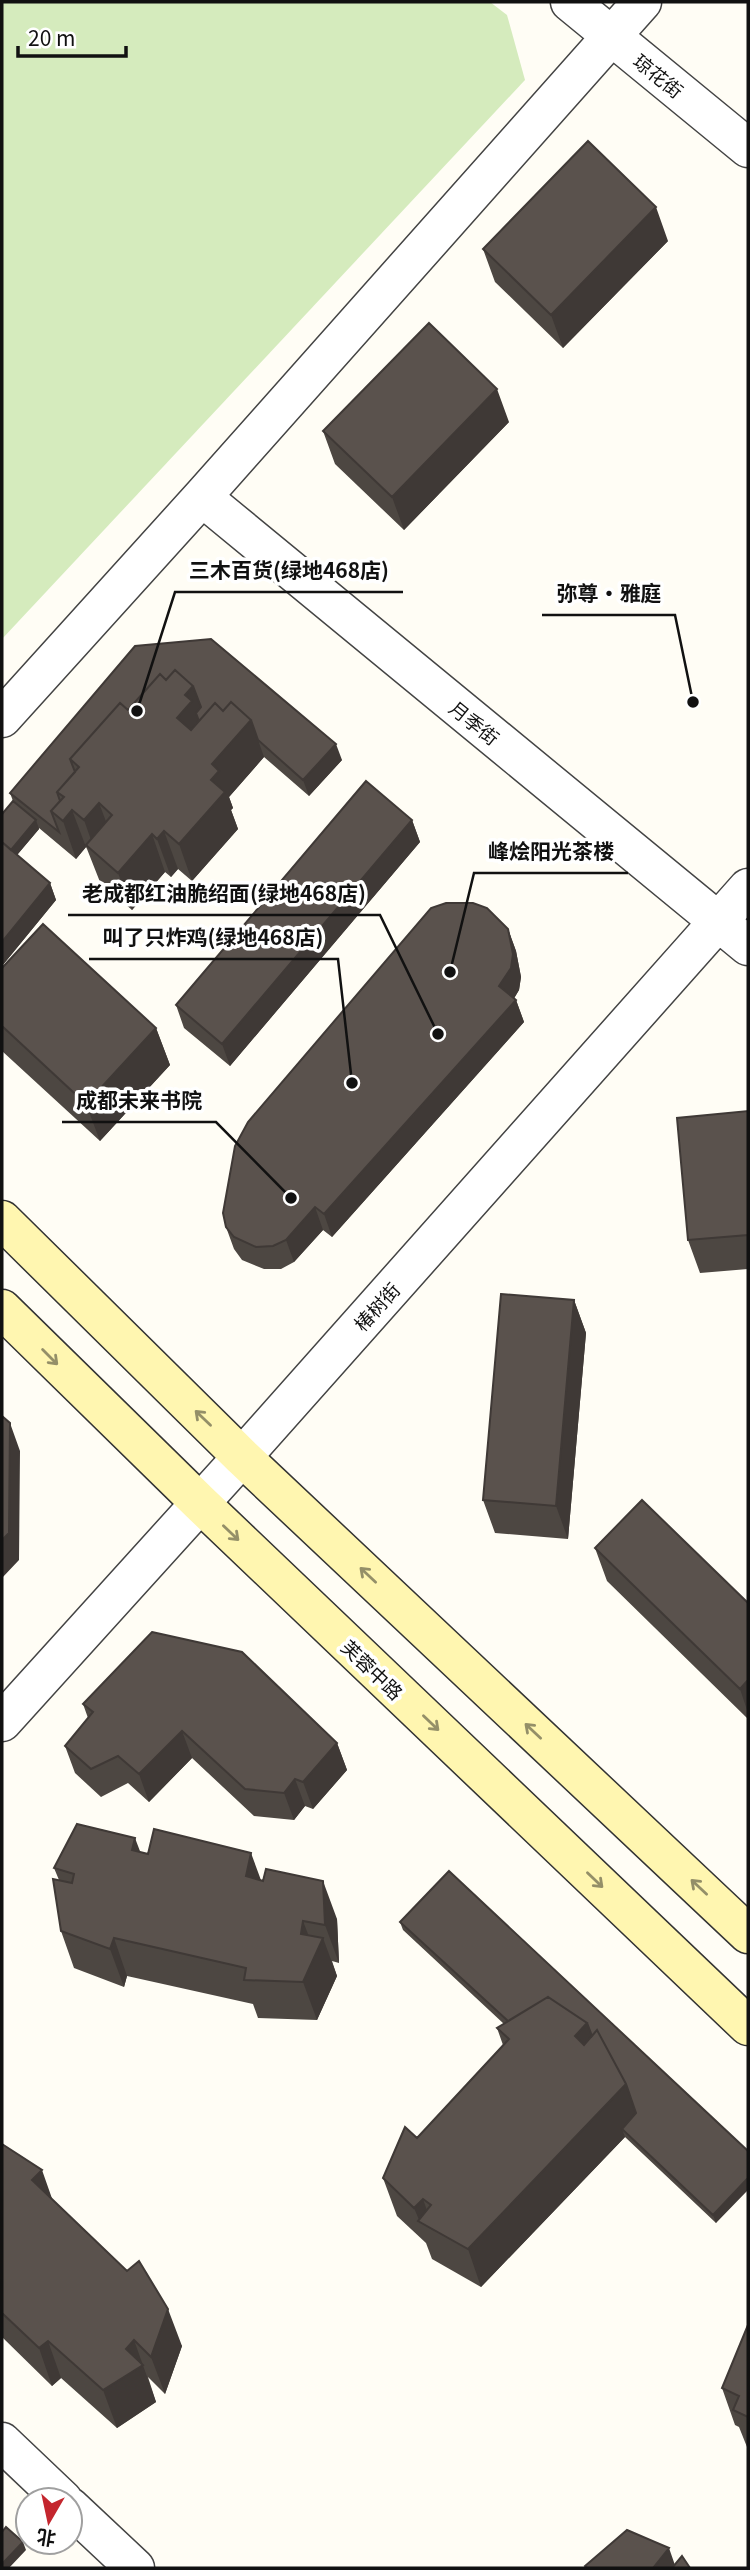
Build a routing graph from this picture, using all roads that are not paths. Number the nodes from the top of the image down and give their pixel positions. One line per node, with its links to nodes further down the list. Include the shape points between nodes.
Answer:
1 (570, 2): 3 (street, 琼花街)
2 (642, 2): 3 (street)
3 (612, 36): 4 (street, 琼花街); 5 (street)
4 (748, 148)
5 (202, 497): 6 (street); 8 (street, 月季街)
6 (2, 718)
7 (748, 888): 8 (street, 椿树街)
8 (718, 921): 9 (street, 月季街); 12 (street, 椿树街)
9 (748, 946)
10 (2, 1220): 12 (main road, one-way to 10)
11 (2, 1309): 13 (main road, 芙蓉中路, one-way to 13)
12 (242, 1457): 13 (street, 椿树街); 15 (main road, one-way to 12)
13 (200, 1503): 14 (street, 椿树街); 16 (main road, 芙蓉中路, one-way to 16)
14 (2, 1723)
15 (748, 1934)
16 (748, 2026)
17 (2, 2442): 18 (street)
18 (48, 2486)
19 (84, 2520): 20 (street)
20 (135, 2568)

